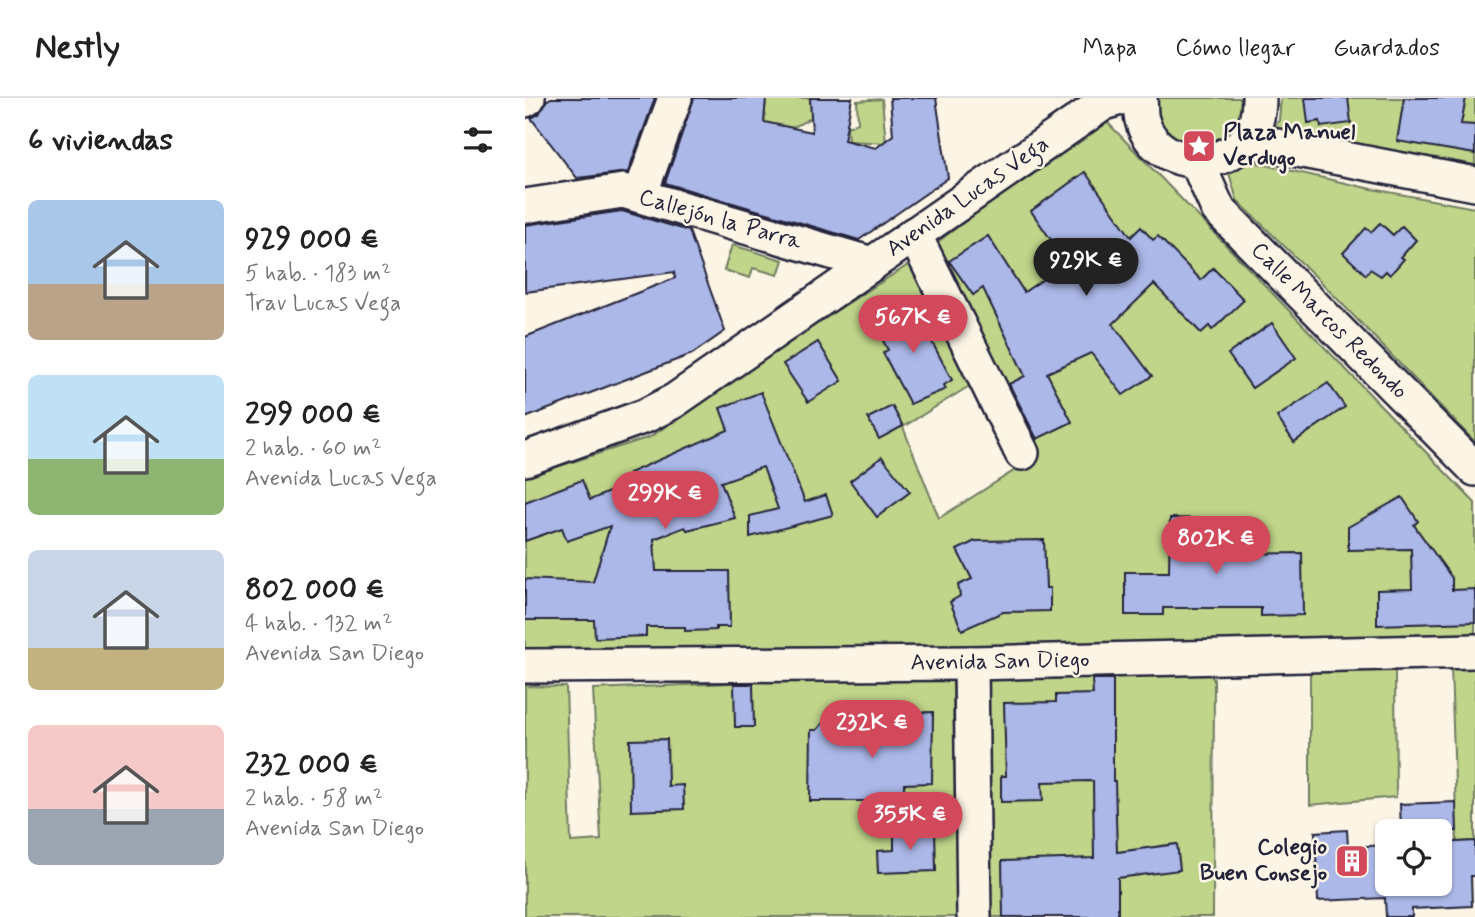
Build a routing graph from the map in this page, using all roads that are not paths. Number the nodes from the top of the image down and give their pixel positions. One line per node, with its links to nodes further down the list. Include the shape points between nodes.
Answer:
1 (675, 98): 8 (street)
2 (1120, 98): 10 (street, Avenida Lucas Vega, via 1104,103)
3 (1140, 98): 6 (street, via 1148,134 1178,158)
4 (1259, 98): 5 (street, via 1257,117)
5 (1246, 140): 6 (street, via 1226,156); 7 (street)
6 (1197, 162): 14 (street, Calle Marcos Redondo, via 1218,209)
7 (1475, 184)
8 (643, 187)
9 (525, 206): 11 (street, Callejón la Parra, via 623,191)
10 (913, 234): 11 (street, Avenida Lucas Vega); 12 (street)
11 (872, 264): 13 (street, Avenida Lucas Vega, via 674,401)
12 (1022, 453)
13 (525, 459)
14 (1475, 469)
15 (1475, 651): 16 (street, Avenida San Diego)
16 (971, 663): 17 (street, Avenida San Diego); 18 (street)
17 (525, 666)
18 (974, 917)

